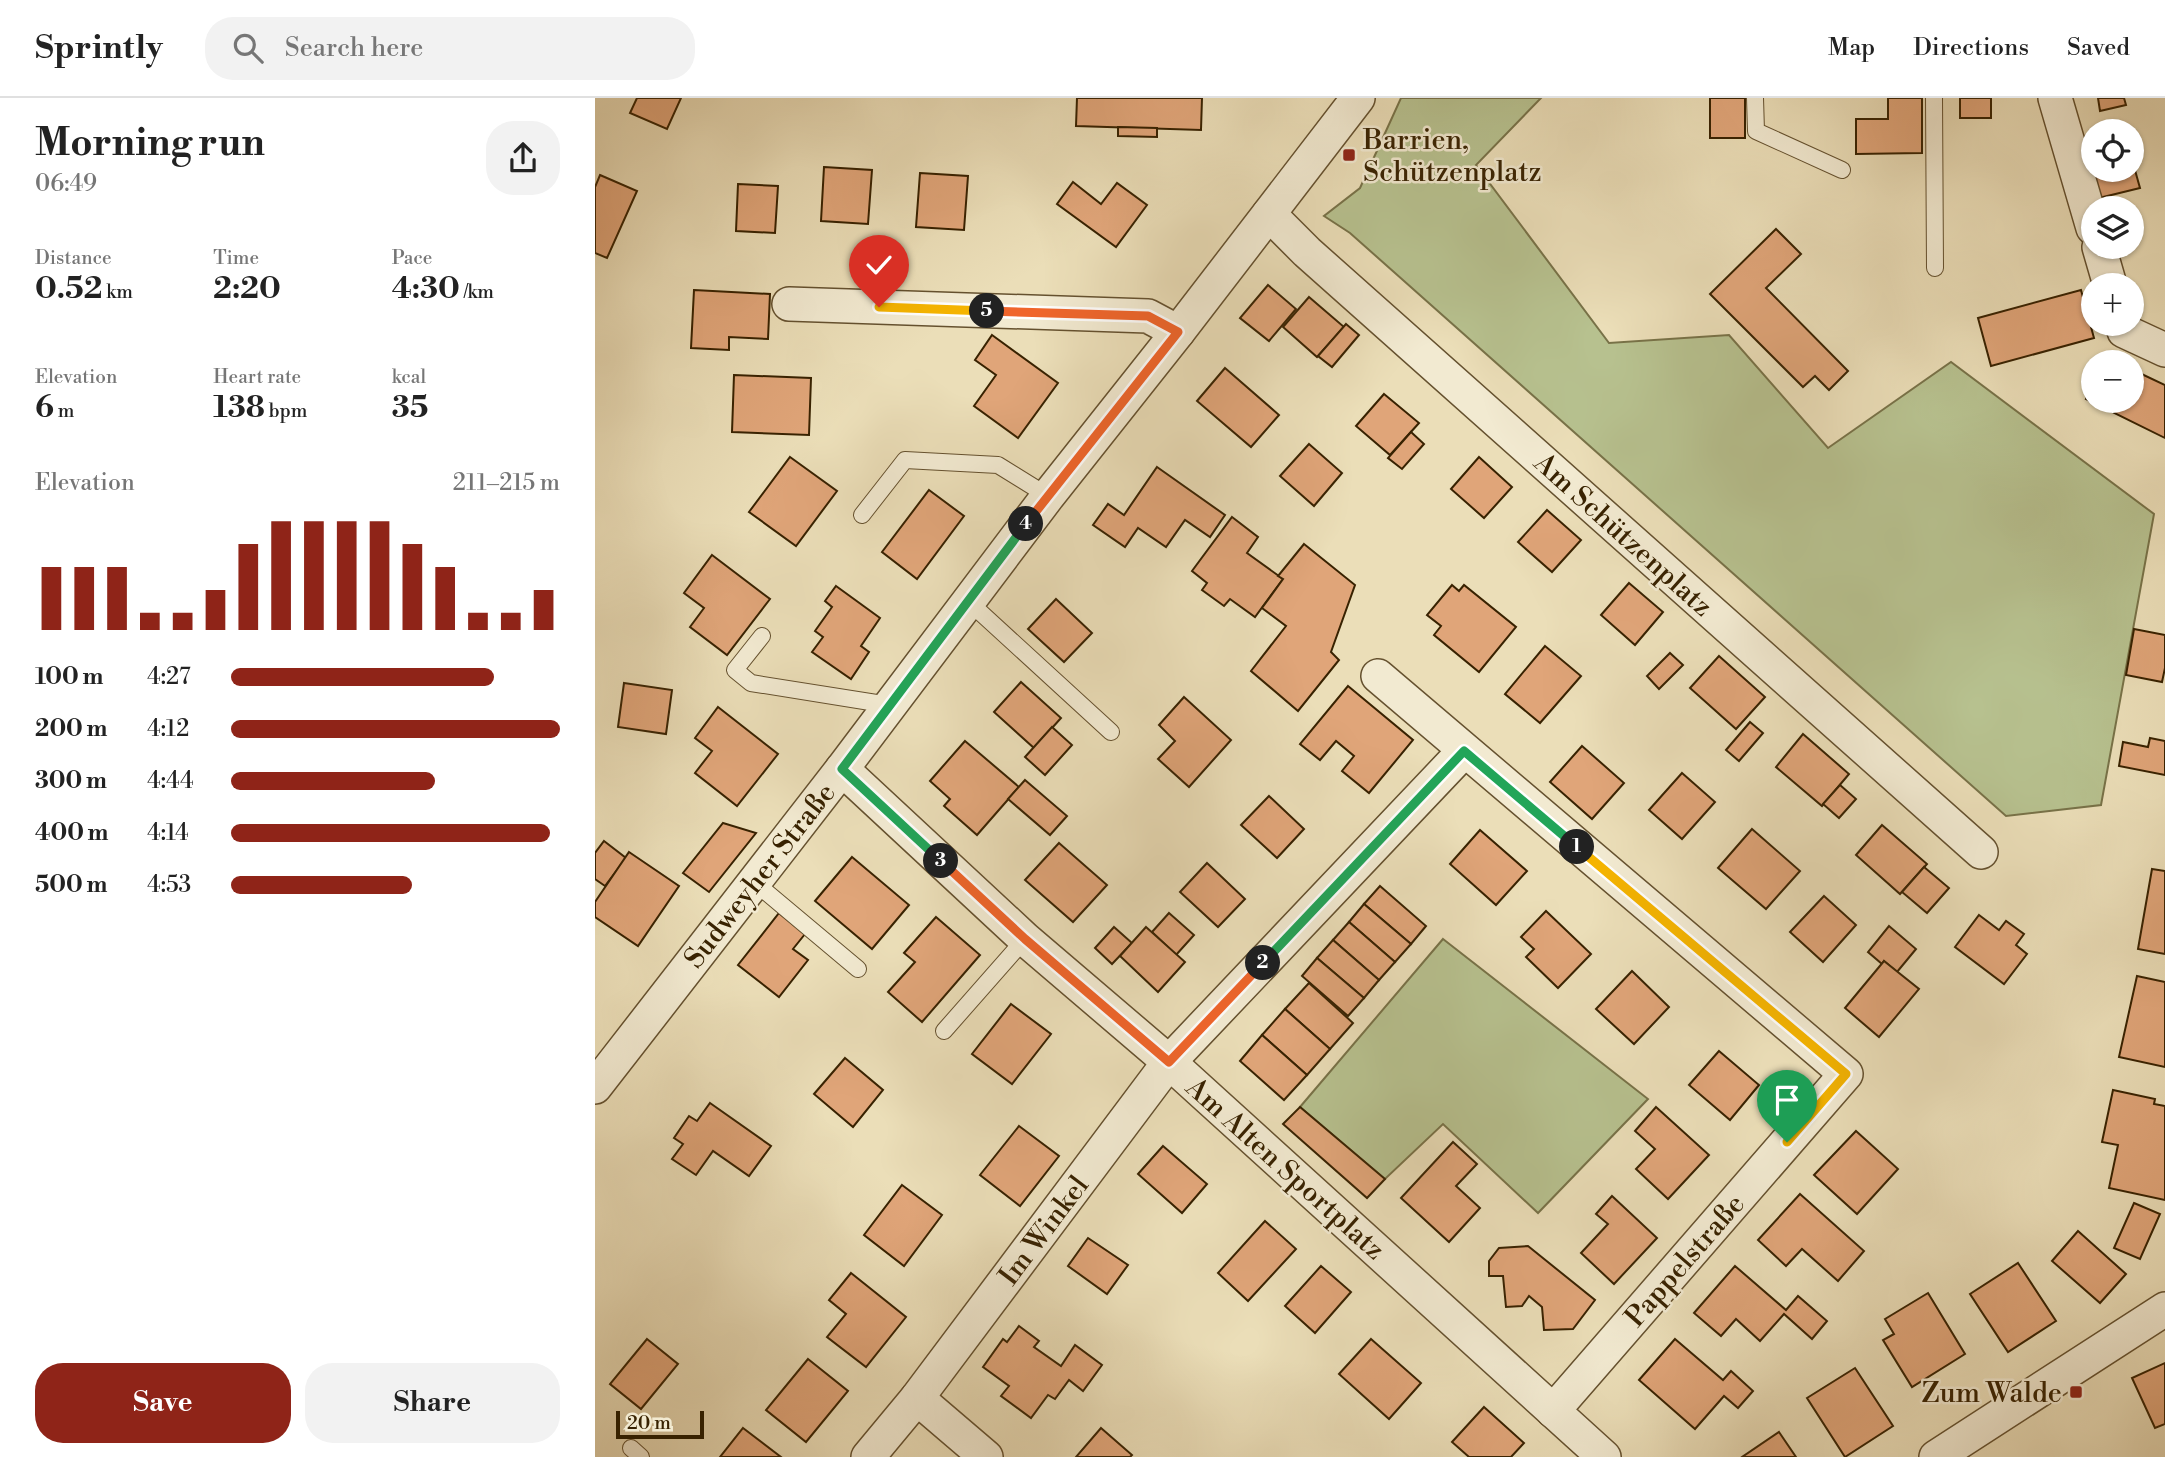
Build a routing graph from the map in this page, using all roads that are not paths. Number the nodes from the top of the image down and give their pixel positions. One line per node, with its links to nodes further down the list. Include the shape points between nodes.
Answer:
1 (1358, 98): 7 (street, Sudweyher Straße)
2 (1755, 98): 5 (lane, via 1756,131)
3 (1934, 98): 8 (lane)
4 (2055, 98): 6 (street)
5 (1842, 170)
6 (2084, 196)
7 (1269, 214): 10 (street, Sudweyher Straße); 22 (street, Am Schützenplatz)
8 (1935, 268)
9 (789, 304): 10 (street, via 1148,316)
10 (1178, 332): 13 (street, Sudweyher Straße)
11 (2135, 336): 12 (street)
12 (2165, 350)
13 (1048, 496): 14 (lane, via 998,466 905,460); 15 (street, Sudweyher Straße)
14 (862, 514)
15 (968, 601): 18 (street, Sudweyher Straße); 19 (lane)
16 (762, 636): 18 (lane, via 735,670 751,683)
17 (1378, 676): 20 (street, Pappelstraße)
18 (889, 705): 21 (street, Sudweyher Straße)
19 (1111, 732)
20 (1464, 751): 27 (street); 31 (street, Pappelstraße, via 1846,1074)
21 (842, 769): 23 (street, Sudweyher Straße); 24 (street, Am Alten Sportplatz)
22 (1981, 852)
23 (753, 881): 25 (lane); 28 (street, Sudweyher Straße)
24 (1025, 939): 26 (lane); 27 (street, Am Alten Sportplatz)
25 (858, 969)
26 (944, 1031)
27 (1169, 1062): 30 (street, Im Winkel); 31 (street, Am Alten Sportplatz)
28 (595, 1087)
29 (2165, 1309): 32 (street)
30 (918, 1398): 33 (street, Im Winkel); 34 (street)
31 (1553, 1411): 35 (street, Am Alten Sportplatz)
32 (1967, 1448): 36 (street)
33 (868, 1457)
34 (986, 1457)
35 (1604, 1457)
36 (1935, 1457)

